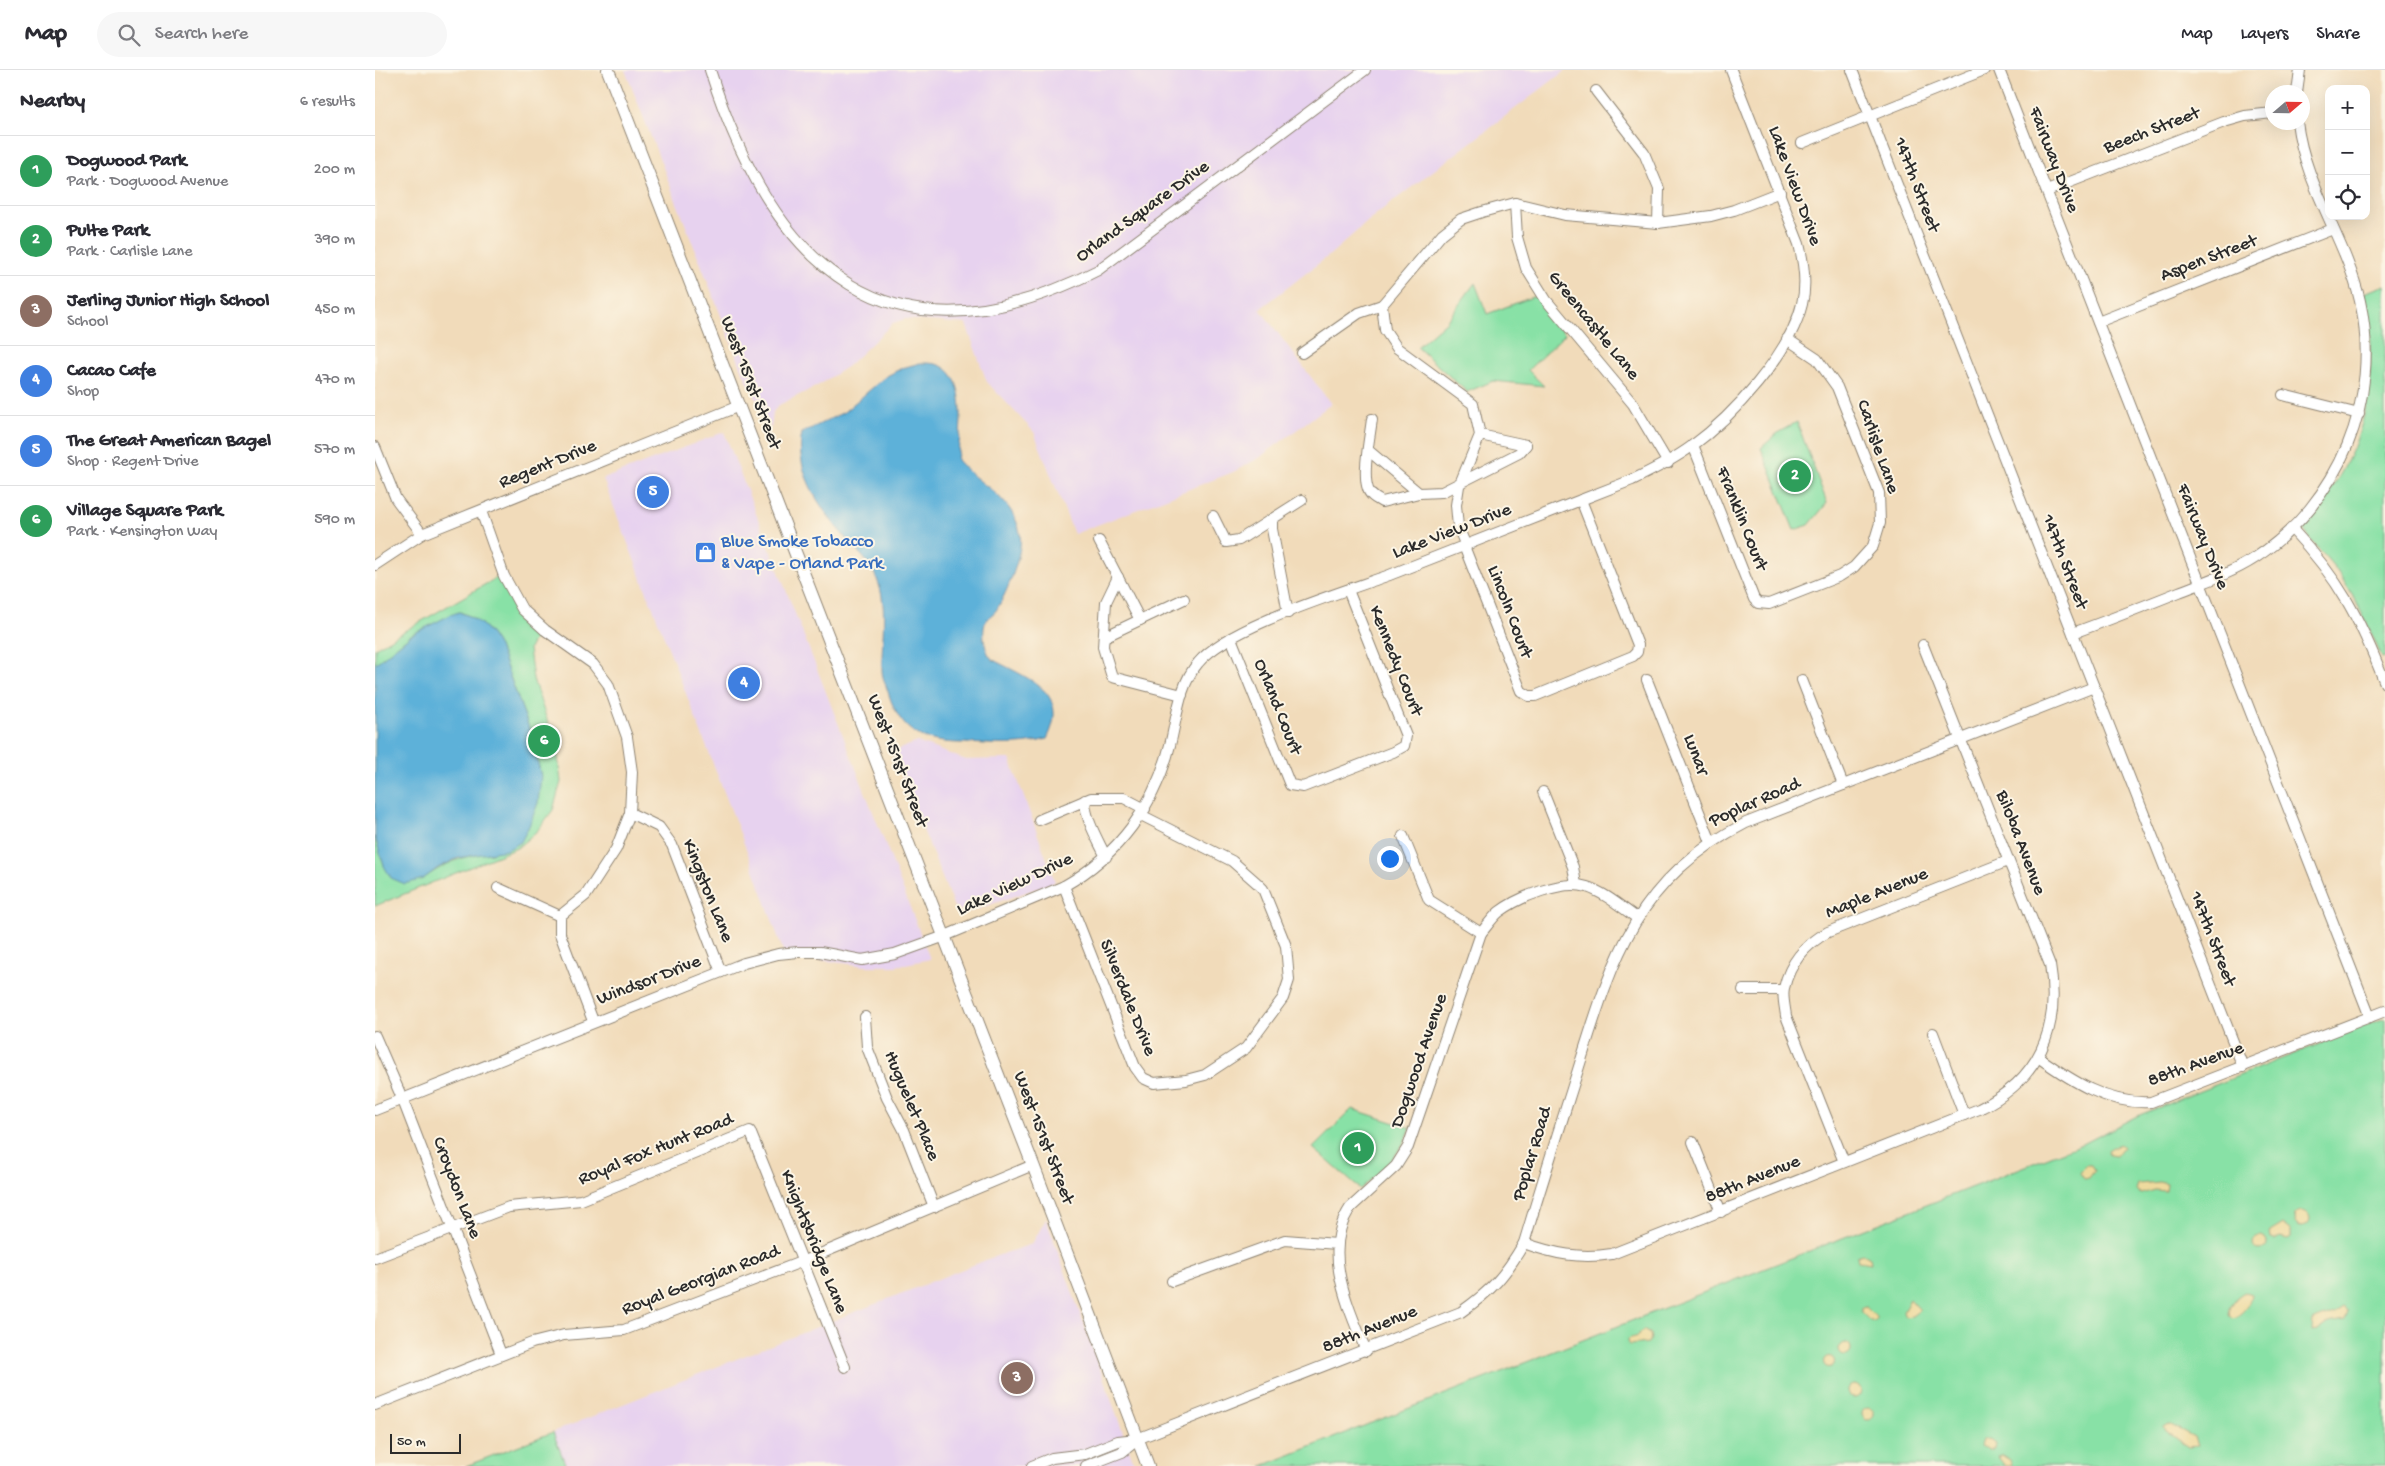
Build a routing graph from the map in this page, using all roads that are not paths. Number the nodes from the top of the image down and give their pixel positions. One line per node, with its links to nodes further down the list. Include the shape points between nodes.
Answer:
1 (608, 70): 25 (street, West 151st Street)
2 (710, 70): 3 (street, Orland Square Drive, via 750,170 783,224 811,255 848,284 881,300 925,310 961,312 1004,307 1055,291 1098,270)
3 (1365, 70)
4 (1731, 70): 16 (street, Lake View Drive)
5 (1852, 70): 12 (street, 147th Street)
6 (1984, 70): 12 (street)
7 (1999, 70): 15 (street, Fairway Drive)
8 (2300, 70): 9 (street)
9 (2298, 85)
10 (1596, 91): 18 (street, via 1644,153 1659,189)
11 (2265, 114): 15 (street, Beech Street, via 2223,122)
12 (1870, 115): 14 (street); 52 (street, 147th Street)
13 (2299, 130): 19 (street, via 2303,152)
14 (1802, 143)
15 (2047, 191): 21 (street, Fairway Drive)
16 (1780, 192): 18 (street, via 1711,216); 22 (street, Lake View Drive, via 1799,244 1805,276 1798,319)
17 (1515, 203): 18 (street, via 1565,215); 20 (street, via 1461,220 1442,234); 32 (street, Greencastle Lane, via 1517,237 1526,268 1546,300 1633,404)
18 (1658, 223)
19 (2333, 229): 21 (street, Aspen Street); 26 (street, via 2358,292 2364,324 2364,390)
20 (1382, 305): 23 (street, via 1359,313); 28 (street, via 1385,330 1397,348 1473,404)
21 (2098, 322): 46 (street, Fairway Drive)
22 (1787, 339): 29 (street, Lake View Drive, via 1749,393); 49 (street, Carlisle Lane, via 1817,359 1837,387 1879,493 1880,523 1873,546 1854,567 1840,576 1769,604)
23 (1302, 353)
24 (2283, 395): 26 (street)
25 (739, 406): 37 (street, Regent Drive); 79 (street, West 151st Street)
26 (2359, 414): 40 (street, via 2334,474)
27 (1372, 418): 31 (street)
28 (1480, 435): 33 (street, Lincoln Court); 33 (street, via 1526,445)
29 (1693, 446): 32 (street, Lake View Drive); 49 (street, Franklin Court)
30 (375, 447): 41 (street, via 396,499)
31 (1369, 450): 34 (street); 34 (street, via 1366,475 1368,490 1373,497 1382,502)
32 (1667, 463): 36 (street, Lake View Drive)
33 (1459, 486): 34 (street, via 1442,492); 43 (street, Lincoln Court, via 1456,519)
34 (1419, 493)
35 (1302, 500): 39 (street)
36 (1581, 500): 43 (street, Lake View Drive); 43 (street, Lincoln Court, via 1637,652 1618,663 1535,696 1521,691)
37 (481, 511): 41 (street, Regent Drive); 67 (street, via 504,576 522,609 545,630 593,664 608,684 628,745 632,772)
38 (1213, 516): 39 (street, via 1226,542 1239,540)
39 (1272, 519): 50 (street)
40 (2293, 529): 46 (street, via 2254,559); 58 (street, via 2342,589 2356,613)
41 (422, 534): 44 (street, Regent Drive)
42 (1099, 541): 45 (street)
43 (1465, 546): 47 (street, Lake View Drive)
44 (375, 566)
45 (1118, 577): 51 (street); 53 (street, via 1106,602)
46 (2202, 584): 52 (street); 85 (street, Fairway Drive)
47 (1348, 590): 50 (street, Lake View Drive); 63 (street, Kennedy Court, via 1406,736 1404,746 1303,787)
48 (1184, 599): 51 (street)
49 (1758, 603)
50 (1288, 613): 54 (street, Lake View Drive)
51 (1140, 620): 53 (street)
52 (2073, 633): 59 (street, 147th Street)
53 (1104, 637): 60 (street, via 1103,647 1112,677)
54 (1231, 638): 60 (street, Lake View Drive, via 1197,663); 63 (street, Orland Court, via 1287,780)
55 (1923, 645): 61 (street, Biloba Avenue)
56 (1647, 680): 70 (street, Lunar)
57 (1802, 680): 62 (street)
58 (2385, 683)
59 (2094, 687): 61 (street, Poplar Road); 90 (street, 147th Street)
60 (1182, 695): 66 (street, Lake View Drive, via 1163,768)
61 (1961, 739): 62 (street, Poplar Road); 72 (street, Biloba Avenue)
62 (1843, 785): 70 (street, Poplar Road, via 1746,823)
63 (1294, 787)
64 (1543, 792): 73 (street, via 1573,867)
65 (1085, 800): 66 (street, via 1109,796 1124,798); 68 (street); 71 (street)
66 (1143, 812): 71 (street, Lake View Drive); 74 (street, Silverdale Drive, via 1238,865 1263,889 1286,946 1289,980 1283,998 1246,1048 1197,1078 1161,1084 1143,1078 1135,1067)
67 (629, 813): 76 (street, via 616,849 586,895); 80 (street, Kingston Lane, via 659,826 672,845)
68 (1039, 820)
69 (1403, 836): 78 (street, via 1429,900)
70 (1711, 842): 77 (street, Poplar Road, via 1672,873)
71 (1106, 857): 74 (street, Lake View Drive)
72 (2008, 861): 82 (street, Maple Avenue, via 1817,938 1799,955); 89 (street, Biloba Avenue, via 2046,951 2052,977 2050,1029)
73 (1576, 884): 77 (street, Dogwood Avenue, via 1596,890); 78 (street, Dogwood Avenue, via 1551,888 1513,904 1499,913)
74 (1064, 886): 79 (street, Lake View Drive)
75 (498, 888): 76 (street)
76 (560, 916): 86 (street, via 560,934)
77 (1637, 918): 101 (street, Poplar Road, via 1602,991)
78 (1481, 933): 102 (street, Dogwood Avenue, via 1415,1133 1396,1166 1345,1215)
79 (945, 936): 80 (street, Windsor Drive, via 895,954 862,960 820,952 798,952 764,957); 97 (street, West 151st Street)
80 (721, 972): 86 (street, Windsor Drive)
81 (1743, 990): 82 (street)
82 (1783, 990): 96 (street, via 1790,1028)
83 (2385, 1011): 85 (street, 88th Avenue)
84 (865, 1017): 98 (street, Huguelet Place, via 867,1048)
85 (2370, 1017): 90 (street, 88th Avenue)
86 (593, 1021): 91 (street, Windsor Drive)
87 (1933, 1033): 93 (street)
88 (375, 1036): 91 (street, Croydon Lane)
89 (2038, 1057): 90 (street, 88th Avenue, via 2103,1096 2136,1103 2163,1099); 93 (street, 88th Avenue, via 2022,1079 2003,1096)
90 (2243, 1067)
91 (402, 1098): 92 (street, Windsor Drive); 100 (street, Croydon Lane)
92 (375, 1110)
93 (1965, 1115): 96 (street, 88th Avenue)
94 (750, 1131): 100 (street, Royal Fox Hunt Road, via 581,1200 509,1208); 104 (street, Knightsbridge Lane)
95 (1693, 1142): 99 (street)
96 (1844, 1162): 99 (street, 88th Avenue)
97 (1033, 1165): 98 (street, Royal Georgian Road); 110 (street, West 151st Street)
98 (934, 1207): 104 (street, Royal Georgian Road)
99 (1721, 1212): 101 (street, 88th Avenue, via 1604,1255 1566,1255)
100 (453, 1227): 103 (street, Royal Fox Hunt Road); 107 (street, Croydon Lane)
101 (1524, 1243): 106 (street, 88th Avenue, via 1507,1272 1486,1294 1461,1312)
102 (1337, 1244): 105 (street, via 1285,1240); 106 (street, Dogwood Avenue, via 1342,1290)
103 (375, 1258)
104 (801, 1262): 107 (street, Royal Georgian Road, via 624,1330 557,1336); 108 (street, Knightsbridge Lane)
105 (1172, 1281)
106 (1366, 1351): 110 (street, 88th Avenue)
107 (501, 1354): 109 (street, Royal Georgian Road)
108 (845, 1367)
109 (375, 1405)
110 (1137, 1439): 111 (street, 88th Avenue, via 1118,1441 1085,1454 1053,1458); 112 (street, 88th Avenue, via 1122,1452); 113 (street, West 151st Street)
111 (1032, 1466)
112 (1085, 1466)
113 (1148, 1466)

